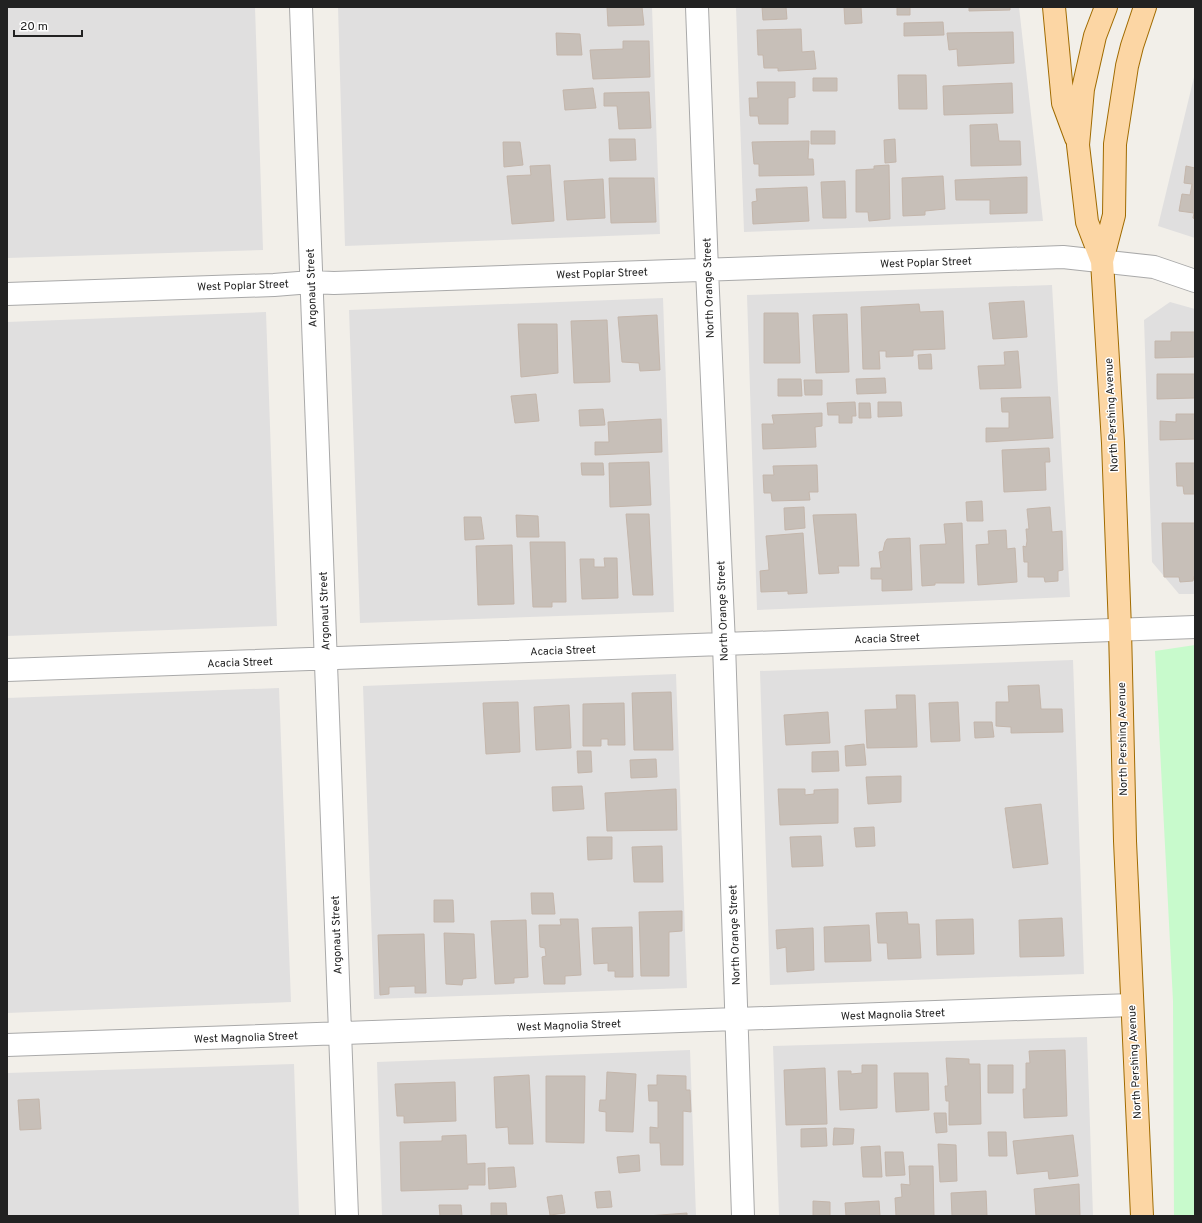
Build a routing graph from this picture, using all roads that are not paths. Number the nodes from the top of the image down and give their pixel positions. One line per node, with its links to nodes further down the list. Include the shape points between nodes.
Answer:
1 (301, 7): 10 (street, Argonaut Street)
2 (697, 7): 8 (street, North Orange Street)
3 (1054, 7): 6 (main road, via 1063,103)
4 (1106, 7): 6 (main road, North Pershing Avenue, via 1095,36 1083,89)
5 (1145, 7): 7 (main road, North Pershing Avenue, via 1127,66 1115,144 1114,215)
6 (1078, 145): 7 (main road, North Pershing Avenue, via 1087,222)
7 (1102, 261): 8 (street, West Poplar Street, via 1063,257); 9 (street, West Poplar Street, via 1154,267); 13 (main road, North Pershing Avenue, via 1113,443)
8 (707, 270): 10 (street, West Poplar Street); 14 (street, North Orange Street)
9 (1195, 281)
10 (311, 282): 11 (street, West Poplar Street); 15 (street, Argonaut Street)
11 (7, 294)
12 (1195, 627): 13 (street, Acacia Street)
13 (1120, 629): 14 (street, Acacia Street); 17 (main road, North Pershing Avenue)
14 (724, 644): 15 (street, Acacia Street); 18 (street, North Orange Street)
15 (326, 659): 16 (street, Acacia Street); 19 (street, Argonaut Street)
16 (7, 670)
17 (1132, 1005): 18 (street, West Magnolia Street); 23 (main road, North Pershing Avenue)
18 (737, 1019): 19 (street, West Magnolia Street); 22 (street, North Orange Street)
19 (340, 1034): 20 (street, West Magnolia Street); 21 (street, Argonaut Street)
20 (7, 1046)
21 (347, 1216)
22 (743, 1216)
23 (1142, 1216)

